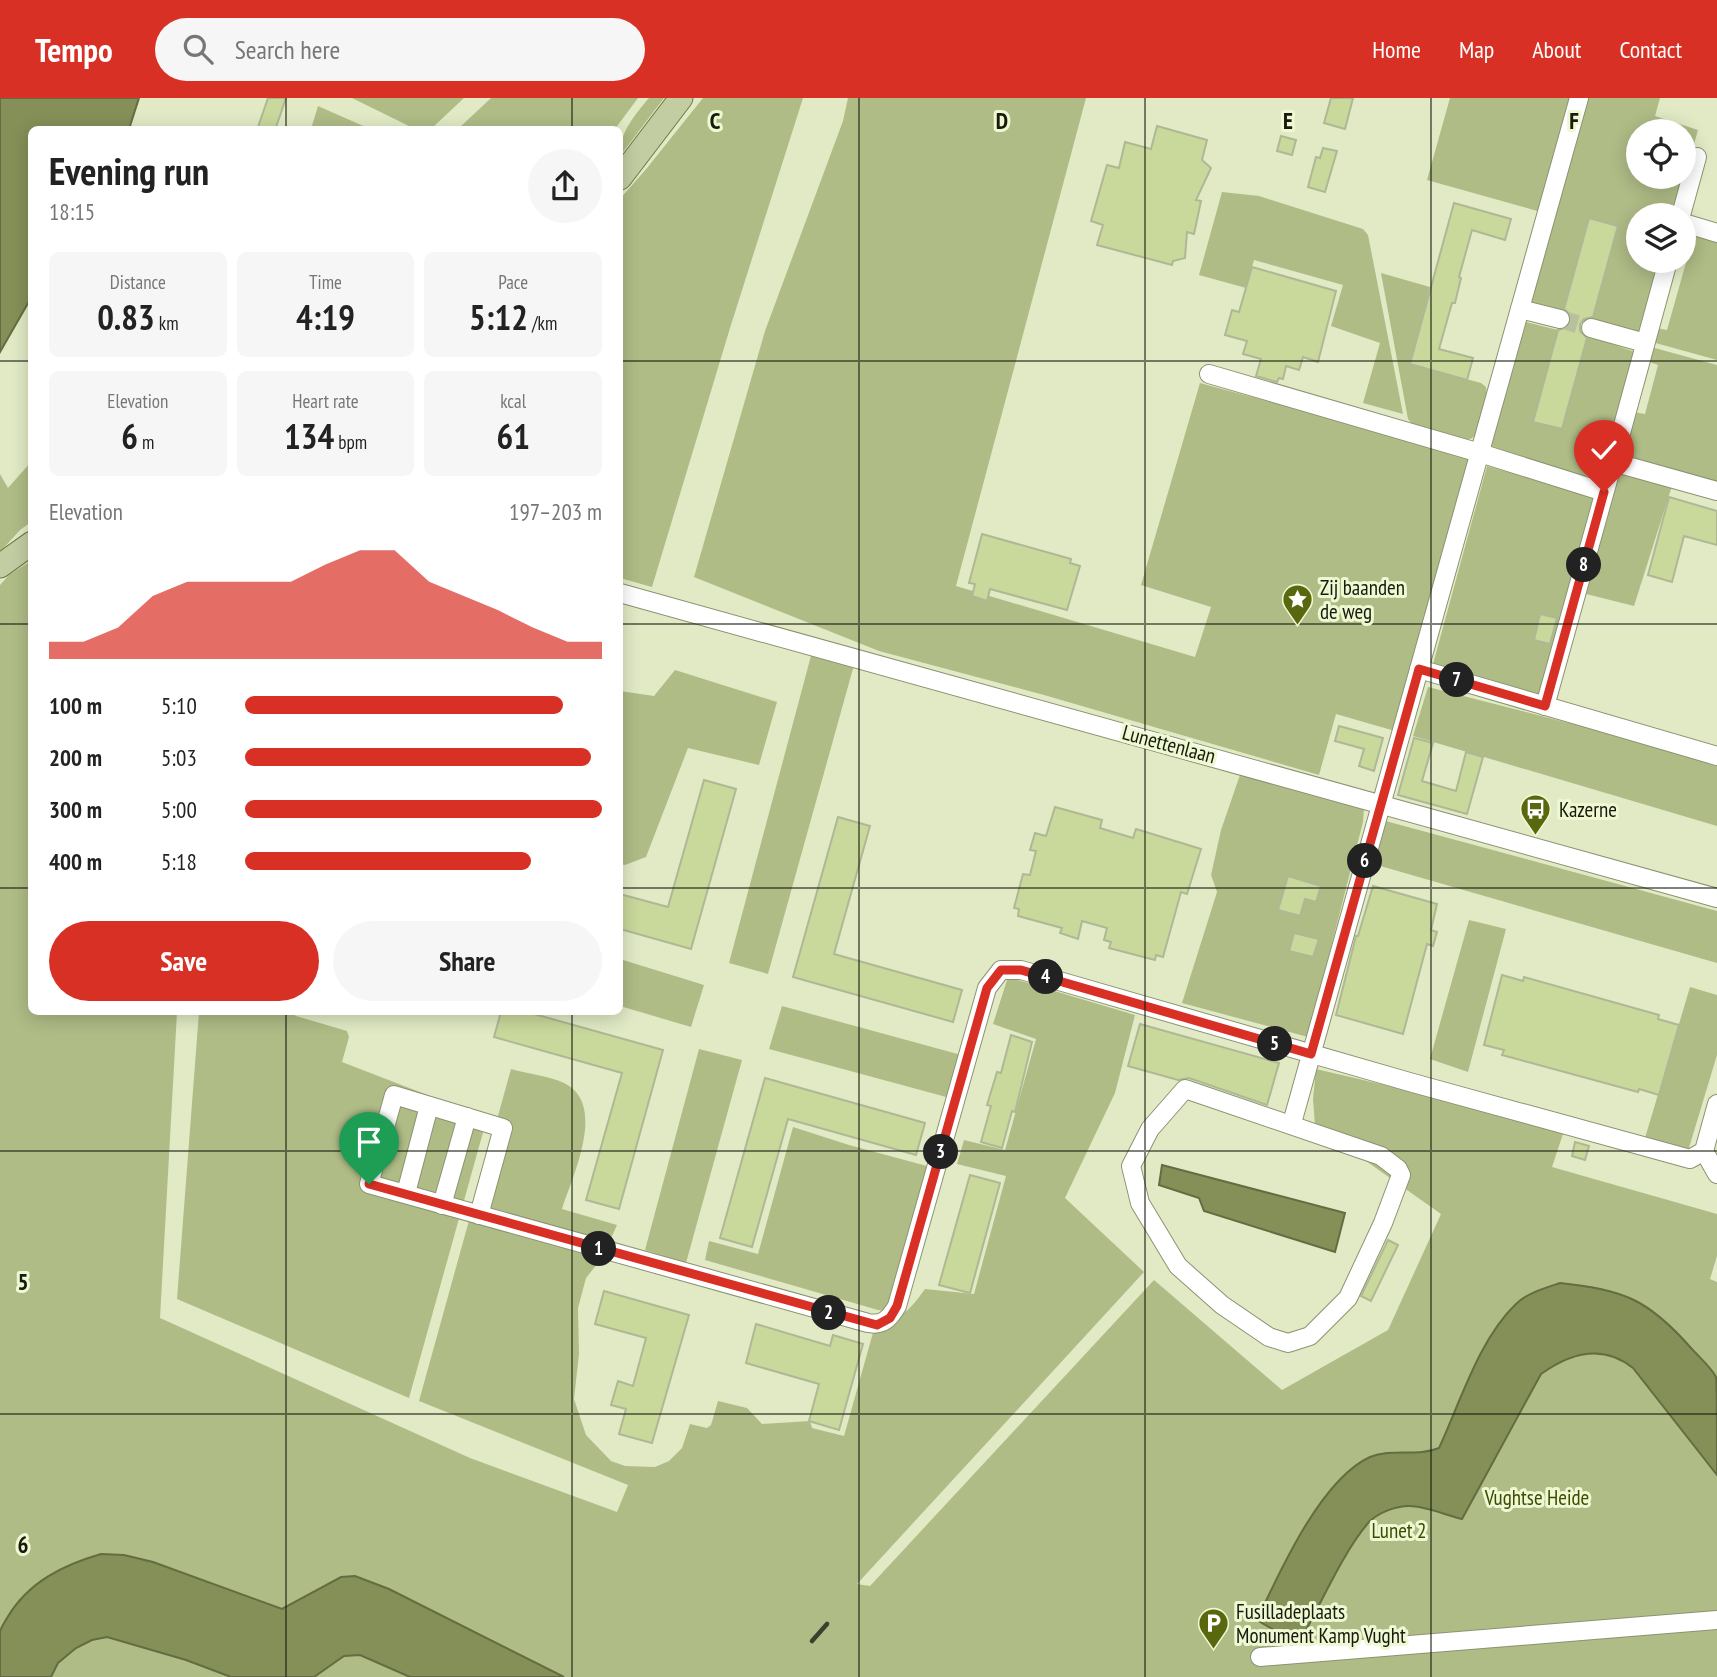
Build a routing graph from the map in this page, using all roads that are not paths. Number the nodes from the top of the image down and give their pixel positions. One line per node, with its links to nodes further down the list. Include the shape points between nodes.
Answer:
1 (681, 98): 4 (main road)
2 (1579, 98): 9 (street)
3 (1697, 157): 5 (street)
4 (623, 174)
5 (1684, 203)
6 (1696, 227): 7 (street)
7 (1717, 233)
8 (1665, 273): 12 (street)
9 (1520, 309): 10 (street); 14 (street)
10 (1560, 319)
11 (1591, 328): 12 (street)
12 (1645, 343): 15 (street)
13 (1209, 374): 14 (street)
14 (1480, 453): 17 (street); 21 (street)
15 (1613, 462): 16 (street); 17 (street)
16 (1717, 491)
17 (1604, 492): 22 (street)
18 (28, 546): 19 (main road)
19 (0, 566)
20 (623, 594): 24 (street, Lunettenlaan)
21 (1419, 669): 22 (street); 24 (street)
22 (1545, 706): 23 (street)
23 (1717, 756)
24 (1382, 805): 25 (street, Lunettenlaan); 26 (street)
25 (1717, 898)
26 (1311, 1054): 30 (street); 31 (street, via 1690,1159); 35 (street, via 1021,970 1001,970 987,988 897,1306 890,1318 877,1325)
27 (1717, 1104): 31 (street)
28 (429, 1106): 29 (street); 33 (street); 33 (street, via 394,1095 369,1184)
29 (467, 1117): 34 (street); 35 (street, via 503,1128)
30 (1292, 1124): 30 (street, via 1381,1156 1402,1175 1348,1298 1310,1335 1288,1343 1269,1337 1222,1305 1178,1266 1140,1203 1131,1166 1150,1129 1185,1089)
31 (1704, 1150): 32 (street)
32 (1717, 1174)
33 (406, 1193): 34 (street)
34 (442, 1205): 35 (street)
35 (479, 1215)
36 (1717, 1620): 37 (street)
37 (1260, 1657)

